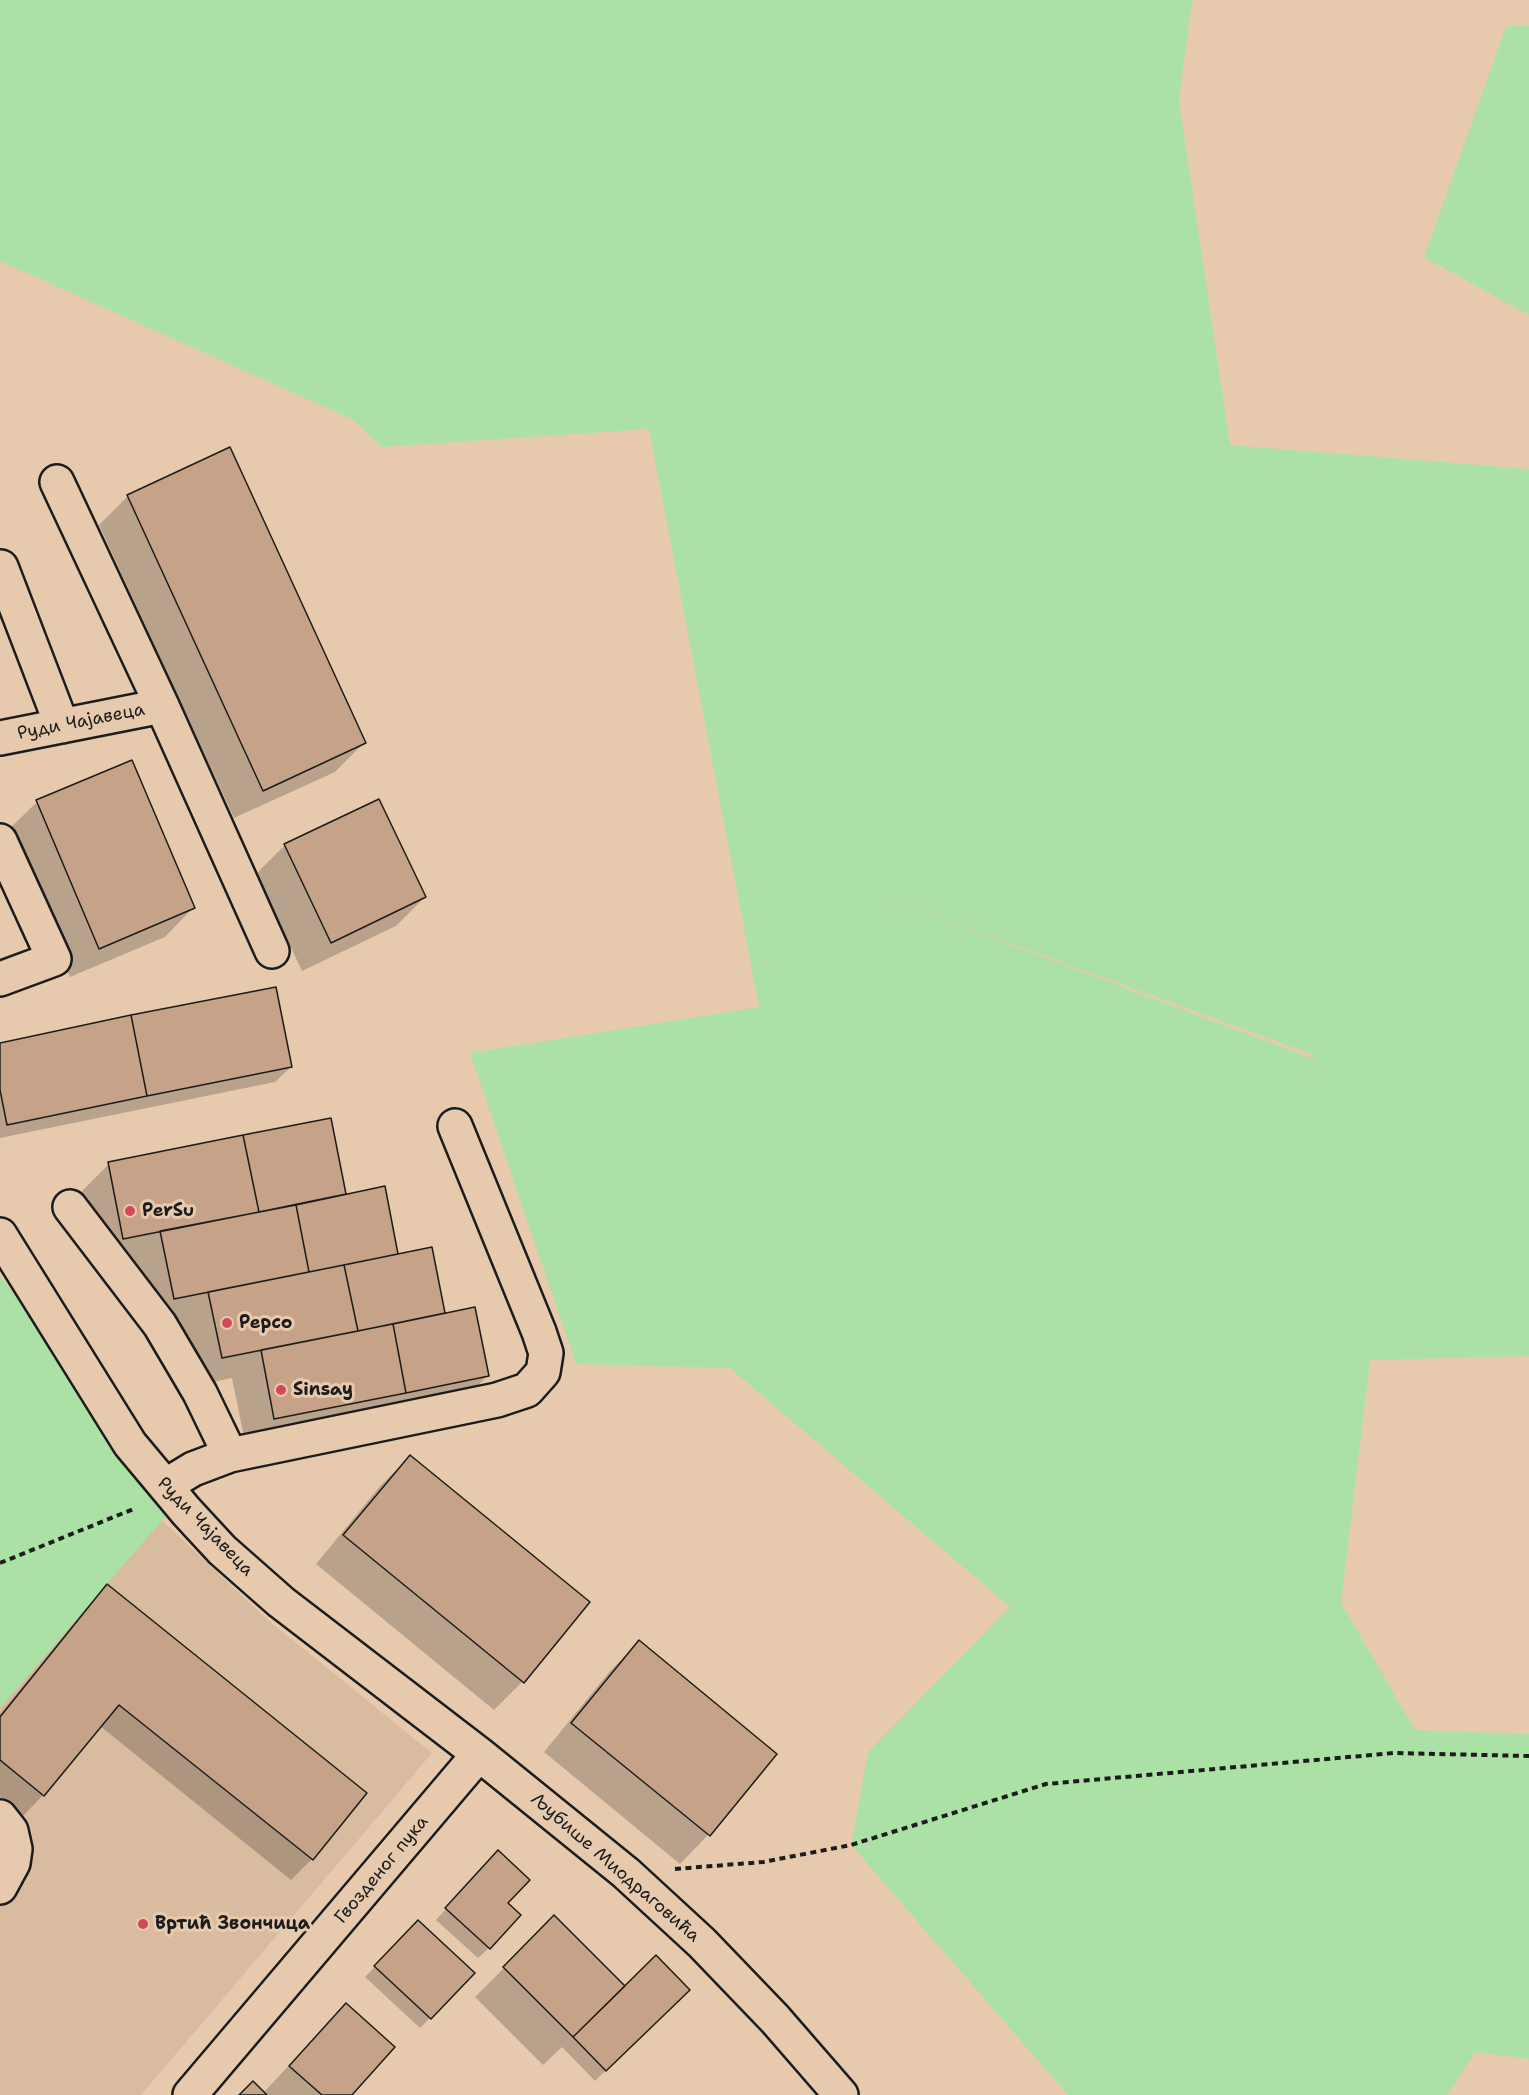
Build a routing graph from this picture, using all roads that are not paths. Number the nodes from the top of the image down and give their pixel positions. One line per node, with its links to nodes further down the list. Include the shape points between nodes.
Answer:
1 (57, 482): 3 (street)
2 (1, 567): 4 (street)
3 (162, 706): 4 (street, Руди Чајавеца); 7 (street)
4 (62, 726): 5 (street, Руди Чајавеца)
5 (0, 738)
6 (0, 841): 8 (street, via 54,959)
7 (272, 951)
8 (0, 979)
9 (455, 1126): 12 (street, via 539,1332 546,1353 543,1372 527,1390 497,1400)
10 (70, 1207): 12 (street, via 160,1325)
11 (0, 1235): 13 (street, Руди Чајавеца, via 130,1444)
12 (230, 1455): 13 (street, via 193,1469)
13 (165, 1486): 14 (street, Руди Чајавеца, via 222,1550 280,1602)
14 (479, 1754): 17 (street, Гвозденог пука); 18 (street, Љубише Миодраговића, via 626,1873 702,1943)
15 (0, 1817): 16 (street, via 11,1831 15,1849 13,1863)
16 (0, 1887)
17 (190, 2095)
18 (841, 2095)

